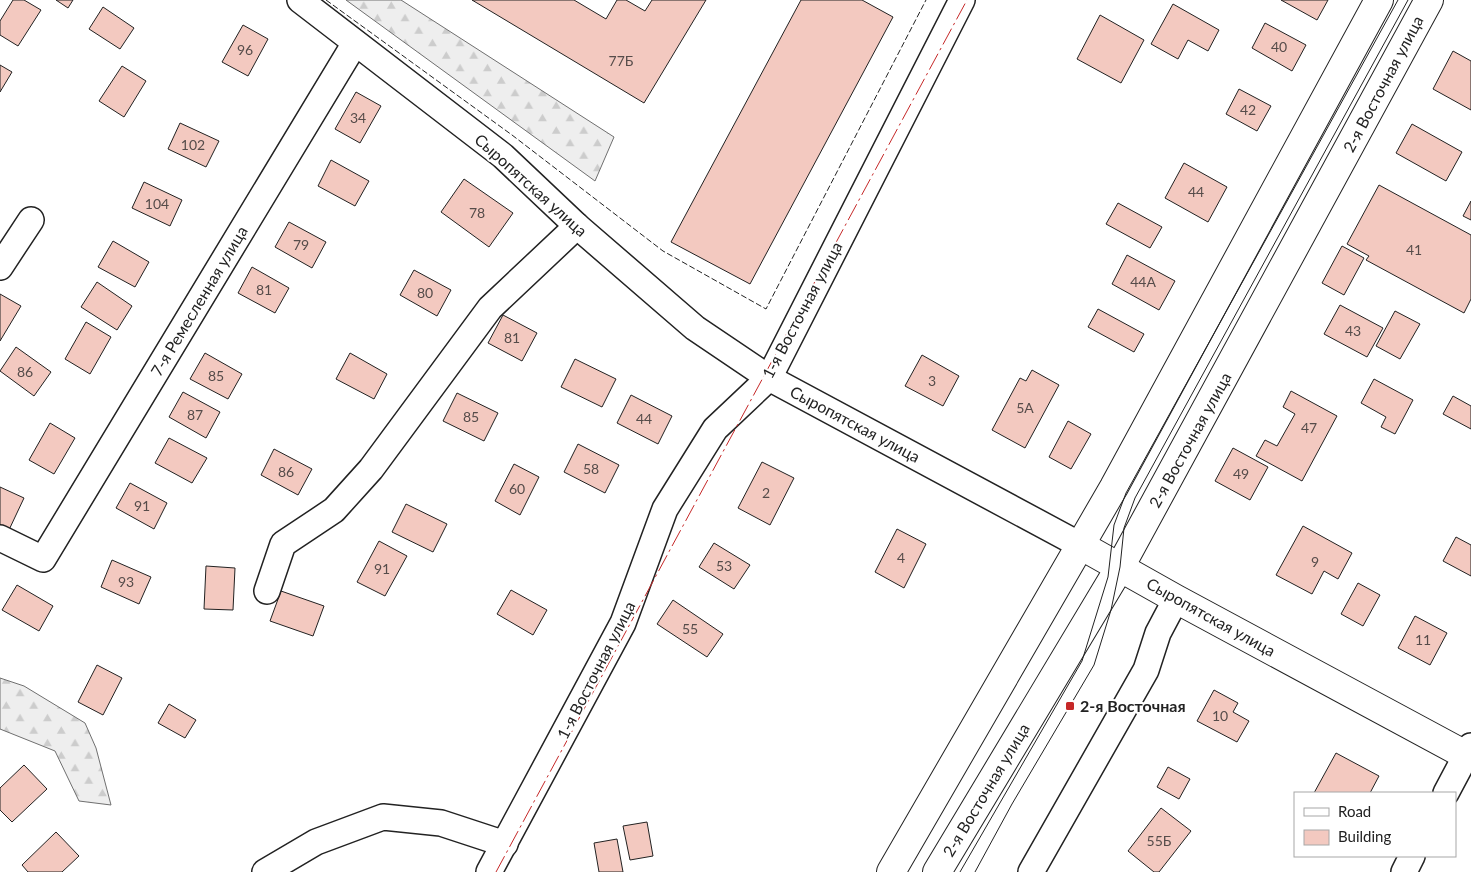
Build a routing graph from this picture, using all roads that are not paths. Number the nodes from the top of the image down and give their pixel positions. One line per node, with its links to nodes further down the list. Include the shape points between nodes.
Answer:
1 (300, 0): 5 (street, Сыропятская улица)
2 (962, 0): 9 (street, 1-я Восточная улица)
3 (1379, 0): 11 (main road)
4 (1428, 0): 12 (main road, 2-я Восточная улица)
5 (355, 43): 7 (street, Сыропятская улица, via 504,156); 10 (street, 7-я Ремесленная улица, via 43,559)
6 (31, 220): 8 (street)
7 (577, 226): 9 (street, Сыропятская улица, via 695,328); 13 (street, via 490,308 371,469 334,510 283,544)
8 (0, 267)
9 (769, 378): 11 (street, Сыропятская улица); 17 (street, 1-я Восточная улица, via 715,428 665,509 623,623)
10 (0, 538)
11 (1080, 545): 12 (main road, Сыропятская улица); 21 (main road)
12 (1120, 566): 14 (main road, Сыропятская улица); 22 (main road, 2-я Восточная улица)
13 (266, 591)
14 (1176, 599): 15 (main road, Сыропятская улица); 23 (street, via 1158,633 1146,670)
15 (1469, 753): 16 (street)
16 (1447, 792)
17 (505, 844): 19 (street, via 441,822 382,817 316,842); 20 (street, 1-я Восточная улица)
18 (1412, 857): 24 (street)
19 (265, 872)
20 (489, 872)
21 (891, 872)
22 (937, 872)
23 (1031, 872)
24 (1404, 872)

